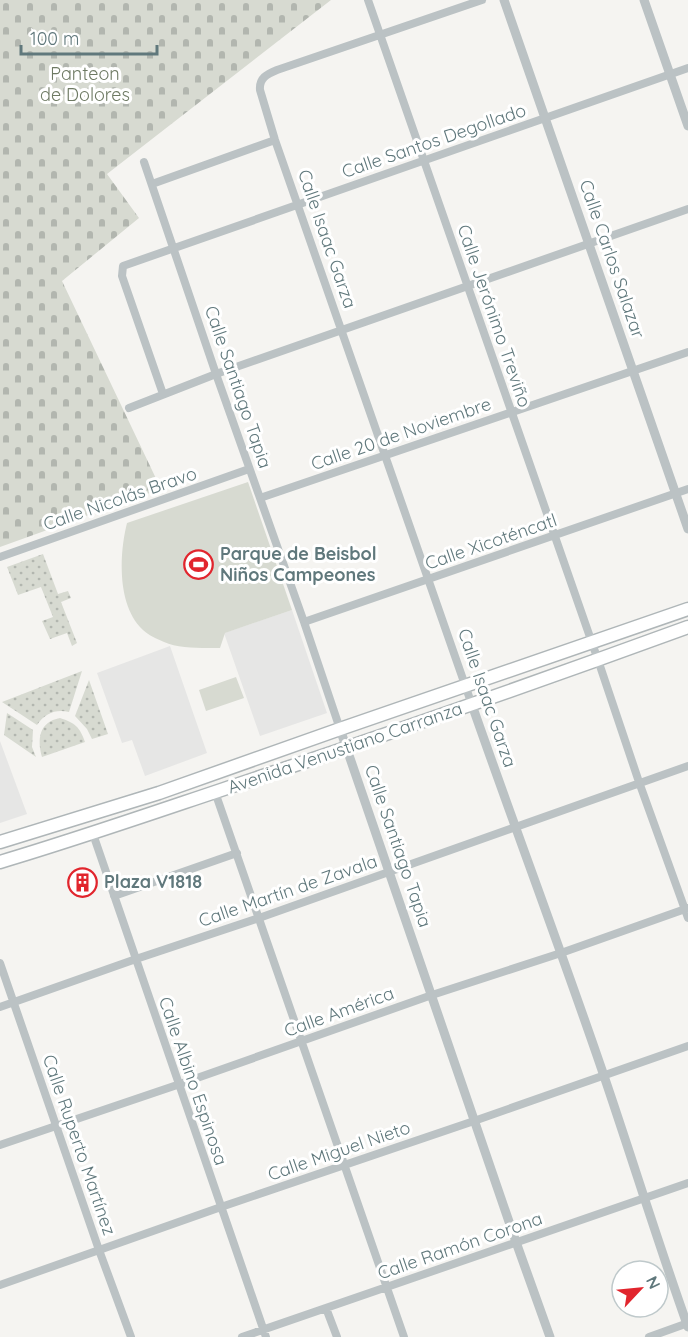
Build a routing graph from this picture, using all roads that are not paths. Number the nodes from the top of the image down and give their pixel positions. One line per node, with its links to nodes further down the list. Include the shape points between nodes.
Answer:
1 (368, 0): 5 (street, Calle Jerónimo Treviño)
2 (482, 0): 5 (street)
3 (504, 0): 8 (street, Calle Carlos Salazar)
4 (644, 0): 7 (street)
5 (380, 35): 10 (street, Calle Isaac Garza, via 262,78 260,90); 11 (street, Calle Jerónimo Treviño)
6 (688, 68): 7 (street, Calle Santos Degollado)
7 (670, 75): 8 (street, Calle Santos Degollado); 9 (street)
8 (546, 118): 11 (street, Calle Santos Degollado); 16 (street, Calle Carlos Salazar)
9 (688, 126)
10 (275, 140): 13 (street); 14 (street, Calle Isaac Garza)
11 (424, 161): 14 (street, Calle Santos Degollado); 18 (street, Calle Jerónimo Treviño)
12 (144, 162): 13 (street, Calle Santiago Tapia)
13 (152, 184): 17 (street, Calle Santiago Tapia)
14 (298, 205): 17 (street, Calle Santos Degollado); 19 (street, Calle Isaac Garza)
15 (688, 209): 16 (street)
16 (588, 244): 18 (street); 21 (street, Calle Carlos Salazar)
17 (173, 249): 22 (street, Calle Santiago Tapia); 23 (street, Calle Santos Degollado, via 123,266 122,276)
18 (468, 286): 19 (street); 25 (street, Calle Jerónimo Treviño)
19 (342, 330): 22 (street); 26 (street, Calle Isaac Garza)
20 (688, 352): 21 (street, Calle 20 de Noviembre)
21 (633, 370): 25 (street, Calle 20 de Noviembre); 29 (street, Calle Carlos Salazar)
22 (216, 374): 23 (street); 27 (street, Calle Santiago Tapia)
23 (163, 394): 24 (street)
24 (129, 408)
25 (511, 412): 26 (street, Calle 20 de Noviembre); 32 (street, Calle Jerónimo Treviño)
26 (385, 455): 30 (street, Calle 20 de Noviembre); 34 (street, Calle Isaac Garza)
27 (249, 469): 30 (street, Calle Santiago Tapia); 33 (street, Calle Nicolás Bravo)
28 (688, 489): 29 (street, Calle Xicoténcatl)
29 (675, 494): 31 (street, Calle Carlos Salazar); 32 (street, Calle Xicoténcatl)
30 (260, 498): 36 (street, Calle Santiago Tapia)
31 (688, 529)
32 (554, 536): 34 (street, Calle Xicoténcatl); 38 (street, Calle Jerónimo Treviño)
33 (0, 557)
34 (428, 579): 36 (street, Calle Xicoténcatl); 40 (street, Calle Isaac Garza)
35 (688, 609): 38 (main road, Avenida Venustiano Carranza)
36 (304, 622): 42 (street, Calle Santiago Tapia)
37 (688, 627): 39 (main road, Avenida Venustiano Carranza)
38 (591, 642): 39 (street, Calle Jerónimo Treviño); 40 (main road, Avenida Venustiano Carranza)
39 (598, 660): 41 (main road, Avenida Venustiano Carranza); 45 (street, Calle Jerónimo Treviño)
40 (465, 686): 41 (street, Calle Isaac Garza); 42 (main road, Avenida Venustiano Carranza)
41 (472, 705): 43 (main road, Avenida Venustiano Carranza); 47 (street, Calle Isaac Garza)
42 (340, 729): 43 (street, Calle Santiago Tapia); 49 (main road, Avenida Venustiano Carranza, via 148,797)
43 (347, 748): 46 (main road, Avenida Venustiano Carranza); 52 (street, Calle Santiago Tapia)
44 (688, 766): 45 (street, Calle Martín de Zavala)
45 (639, 783): 47 (street, Calle Martín de Zavala); 54 (street, Calle Jerónimo Treviño)
46 (215, 792): 48 (main road, Avenida Venustiano Carranza); 50 (street)
47 (514, 827): 52 (street, Calle Martín de Zavala); 57 (street, Calle Isaac Garza)
48 (93, 834): 51 (main road, Avenida Venustiano Carranza); 53 (street, Calle Albino Espinosa)
49 (0, 842)
50 (237, 854): 53 (street); 55 (street)
51 (0, 862)
52 (389, 871): 55 (street, Calle Martín de Zavala); 60 (street, Calle Santiago Tapia)
53 (114, 896): 58 (street, Calle Albino Espinosa)
54 (686, 908): 56 (street, Calle Jerónimo Treviño); 57 (street, Calle América)
55 (259, 918): 58 (street, Calle Martín de Zavala); 63 (street)
56 (688, 918)
57 (561, 953): 60 (street, Calle América); 65 (street, Calle Isaac Garza)
58 (136, 959): 61 (street, Calle Martín de Zavala); 66 (street, Calle Albino Espinosa)
59 (0, 963): 61 (street, Calle Ruperto Martínez)
60 (432, 995): 63 (street, Calle América); 67 (street, Calle Santiago Tapia)
61 (13, 1003): 62 (street, Calle Martín de Zavala); 68 (street, Calle Ruperto Martínez)
62 (0, 1007)
63 (302, 1041): 66 (street, Calle América); 70 (street)
64 (688, 1046): 65 (street, Calle Miguel Nieto)
65 (604, 1075): 67 (street, Calle Miguel Nieto); 72 (street, Calle Isaac Garza)
66 (180, 1084): 68 (street, Calle América); 73 (street, Calle Albino Espinosa)
67 (474, 1121): 70 (street, Calle Miguel Nieto); 74 (street, Calle Santiago Tapia)
68 (57, 1126): 69 (street, Calle América); 75 (street, Calle Ruperto Martínez)
69 (0, 1145)
70 (345, 1165): 73 (street, Calle Miguel Nieto); 77 (street)
71 (688, 1182): 72 (street, Calle Ramón Corona)
72 (644, 1198): 74 (street, Calle Ramón Corona); 79 (street, Calle Isaac Garza)
73 (221, 1207): 75 (street, Calle Miguel Nieto); 80 (street, Calle Albino Espinosa)
74 (516, 1242): 77 (street, Calle Ramón Corona); 85 (street, Calle Santiago Tapia)
75 (99, 1250): 76 (street, Calle Miguel Nieto); 81 (street, Calle Ruperto Martínez)
76 (0, 1285)
77 (387, 1287): 78 (street, Calle Ramón Corona); 84 (street)
78 (326, 1308): 80 (street, Calle Ramón Corona); 83 (street)
79 (688, 1325): 86 (street)
80 (265, 1333): 82 (street, Calle Ramón Corona)
81 (131, 1337)
82 (242, 1337)
83 (337, 1337)
84 (404, 1337)
85 (550, 1337)
86 (649, 1337)

